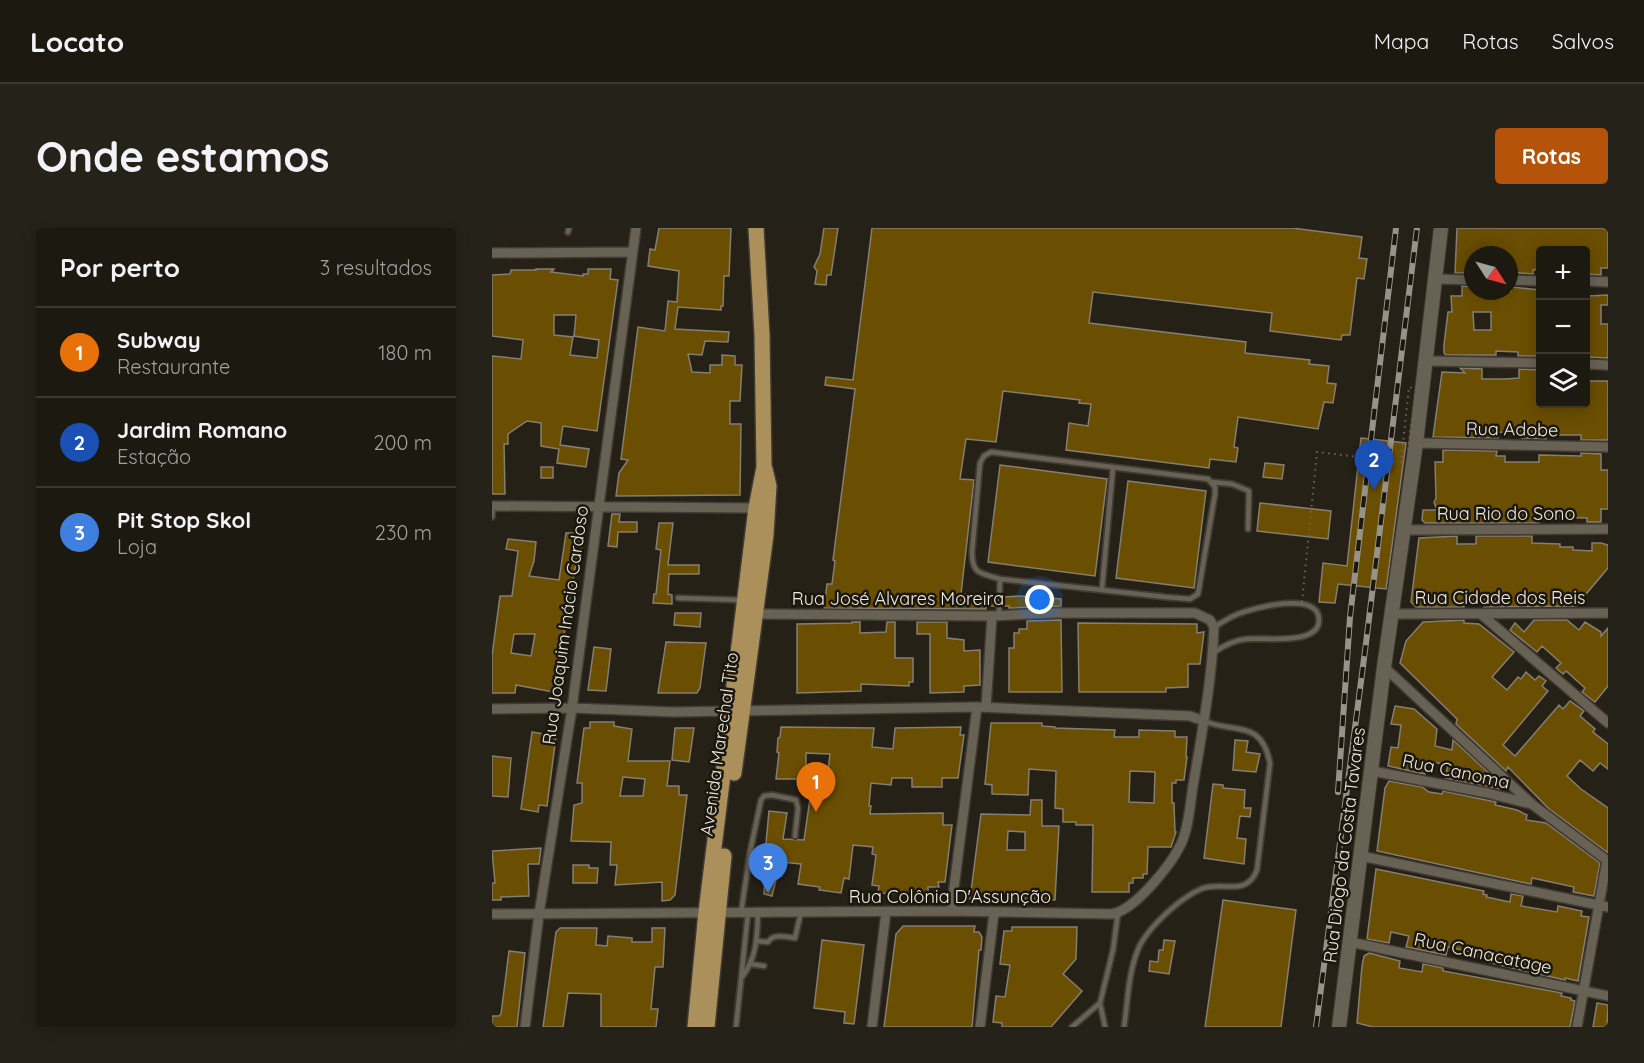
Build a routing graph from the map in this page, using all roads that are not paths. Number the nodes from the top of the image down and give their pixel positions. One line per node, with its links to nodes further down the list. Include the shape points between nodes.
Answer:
1 (636, 228): 4 (street, Rua Joaquim Inácio Cardoso)
2 (756, 228): 18 (main road, Avenida Marechal Tito)
3 (1441, 228): 6 (street, Rua Diogo da Costa Tavares)
4 (632, 252): 5 (street); 21 (street, Rua Joaquim Inácio Cardoso)
5 (492, 254)
6 (1436, 279): 7 (street); 12 (street, Rua Diogo da Costa Tavares)
7 (1464, 280)
8 (1518, 280): 9 (street)
9 (1536, 281)
10 (1590, 281): 11 (street)
11 (1608, 282)
12 (1426, 361): 13 (street); 16 (street, Rua Diogo da Costa Tavares)
13 (1536, 363)
14 (1590, 364): 15 (street)
15 (1608, 364)
16 (1416, 447): 17 (street, Rua Adobe); 26 (street, Rua Diogo da Costa Tavares)
17 (1608, 447)
18 (764, 466): 22 (main road, Avenida Marechal Tito); 27 (main road, Avenida Marechal Tito, via 769,486)
19 (1113, 467): 20 (lane); 28 (lane, via 991,452 984,456 980,463 972,564 978,572); 29 (lane)
20 (1212, 482): 24 (lane, via 1249,491); 29 (lane, via 1215,494 1198,594 1190,599)
21 (598, 506): 22 (street); 23 (street); 41 (street, Rua Joaquim Inácio Cardoso)
22 (756, 508): 27 (main road, Avenida Marechal Tito)
23 (492, 510)
24 (1248, 529)
25 (1608, 529): 26 (street, Rua Rio do Sono)
26 (1405, 530): 34 (street, Rua Diogo da Costa Tavares)
27 (754, 575): 31 (main road, Avenida Marechal Tito); 33 (main road, Avenida Marechal Tito)
28 (1000, 579): 29 (lane); 36 (lane)
29 (1102, 589)
30 (678, 598): 31 (lane)
31 (745, 600): 43 (main road, Avenida Marechal Tito)
32 (1608, 613): 35 (street, Rua Cidade dos Reis)
33 (756, 614): 36 (street, Rua José Alvares Moreira); 43 (main road, Avenida Marechal Tito)
34 (1392, 614): 35 (street, Rua Cidade dos Reis); 39 (street, Rua Diogo da Costa Tavares)
35 (1482, 615): 45 (street)
36 (996, 616): 37 (street, Rua José Alvares Moreira, via 1195,612); 40 (street)
37 (1214, 627): 38 (street); 38 (lane, via 1238,614 1302,602 1313,607 1320,622 1310,636 1245,639)
38 (1213, 652): 44 (street)
39 (1384, 667): 46 (street, Rua Diogo da Costa Tavares); 47 (street)
40 (982, 707): 43 (street); 44 (street, via 1190,716); 52 (street)
41 (572, 708): 42 (street); 43 (street); 60 (street, Rua Joaquim Inácio Cardoso)
42 (492, 709)
43 (737, 711): 55 (main road, Avenida Marechal Tito, via 727,823)
44 (1204, 722): 58 (street, via 1182,843 1136,903); 77 (lane, via 1246,730 1259,736 1267,748 1270,763 1257,870 1253,880 1243,886 1203,888 1182,900 1151,930 1132,967)
45 (1608, 723)
46 (1372, 771): 47 (street, Rua Canoma, via 1487,792); 49 (street, Rua Diogo da Costa Tavares)
47 (1533, 805): 50 (street)
48 (795, 836): 56 (lane, via 796,800 764,796 750,852)
49 (1361, 856): 51 (street); 62 (street, Rua Diogo da Costa Tavares)
50 (1607, 861): 51 (street)
51 (1603, 906): 66 (street)
52 (951, 911): 54 (street, Rua Colônia D'Assunção); 57 (street, Rua Colônia D'Assunção)
53 (801, 912): 54 (street, Rua Colônia D'Assunção); 56 (street, Rua Colônia D'Assunção); 61 (lane, via 795,938 775,936 768,942)
54 (886, 912): 73 (street)
55 (712, 913): 56 (street, Rua Colônia D'Assunção); 60 (street, Rua Colônia D'Assunção); 70 (main road, Avenida Marechal Tito); 71 (main road, Avenida Marechal Tito)
56 (749, 913): 61 (lane); 65 (lane)
57 (994, 913): 58 (street, Rua Colônia D'Assunção); 74 (street)
58 (1118, 913): 68 (lane)
59 (492, 914): 60 (street, Rua Colônia D'Assunção)
60 (539, 914): 69 (street, Rua Joaquim Inácio Cardoso)
61 (756, 941): 63 (lane)
62 (1350, 942): 66 (street, Rua Canacatage); 78 (street, Rua Diogo da Costa Tavares)
63 (751, 964): 64 (lane); 65 (lane)
64 (764, 966)
65 (741, 978): 72 (lane)
66 (1585, 990): 67 (street, Rua Canacatage); 79 (street)
67 (1608, 996)
68 (1100, 1003): 75 (lane); 76 (lane)
69 (525, 1027)
70 (694, 1027)
71 (707, 1027)
72 (736, 1027)
73 (872, 1027)
74 (980, 1027)
75 (1072, 1027)
76 (1105, 1027)
77 (1124, 1027)
78 (1339, 1027)
79 (1577, 1027)

